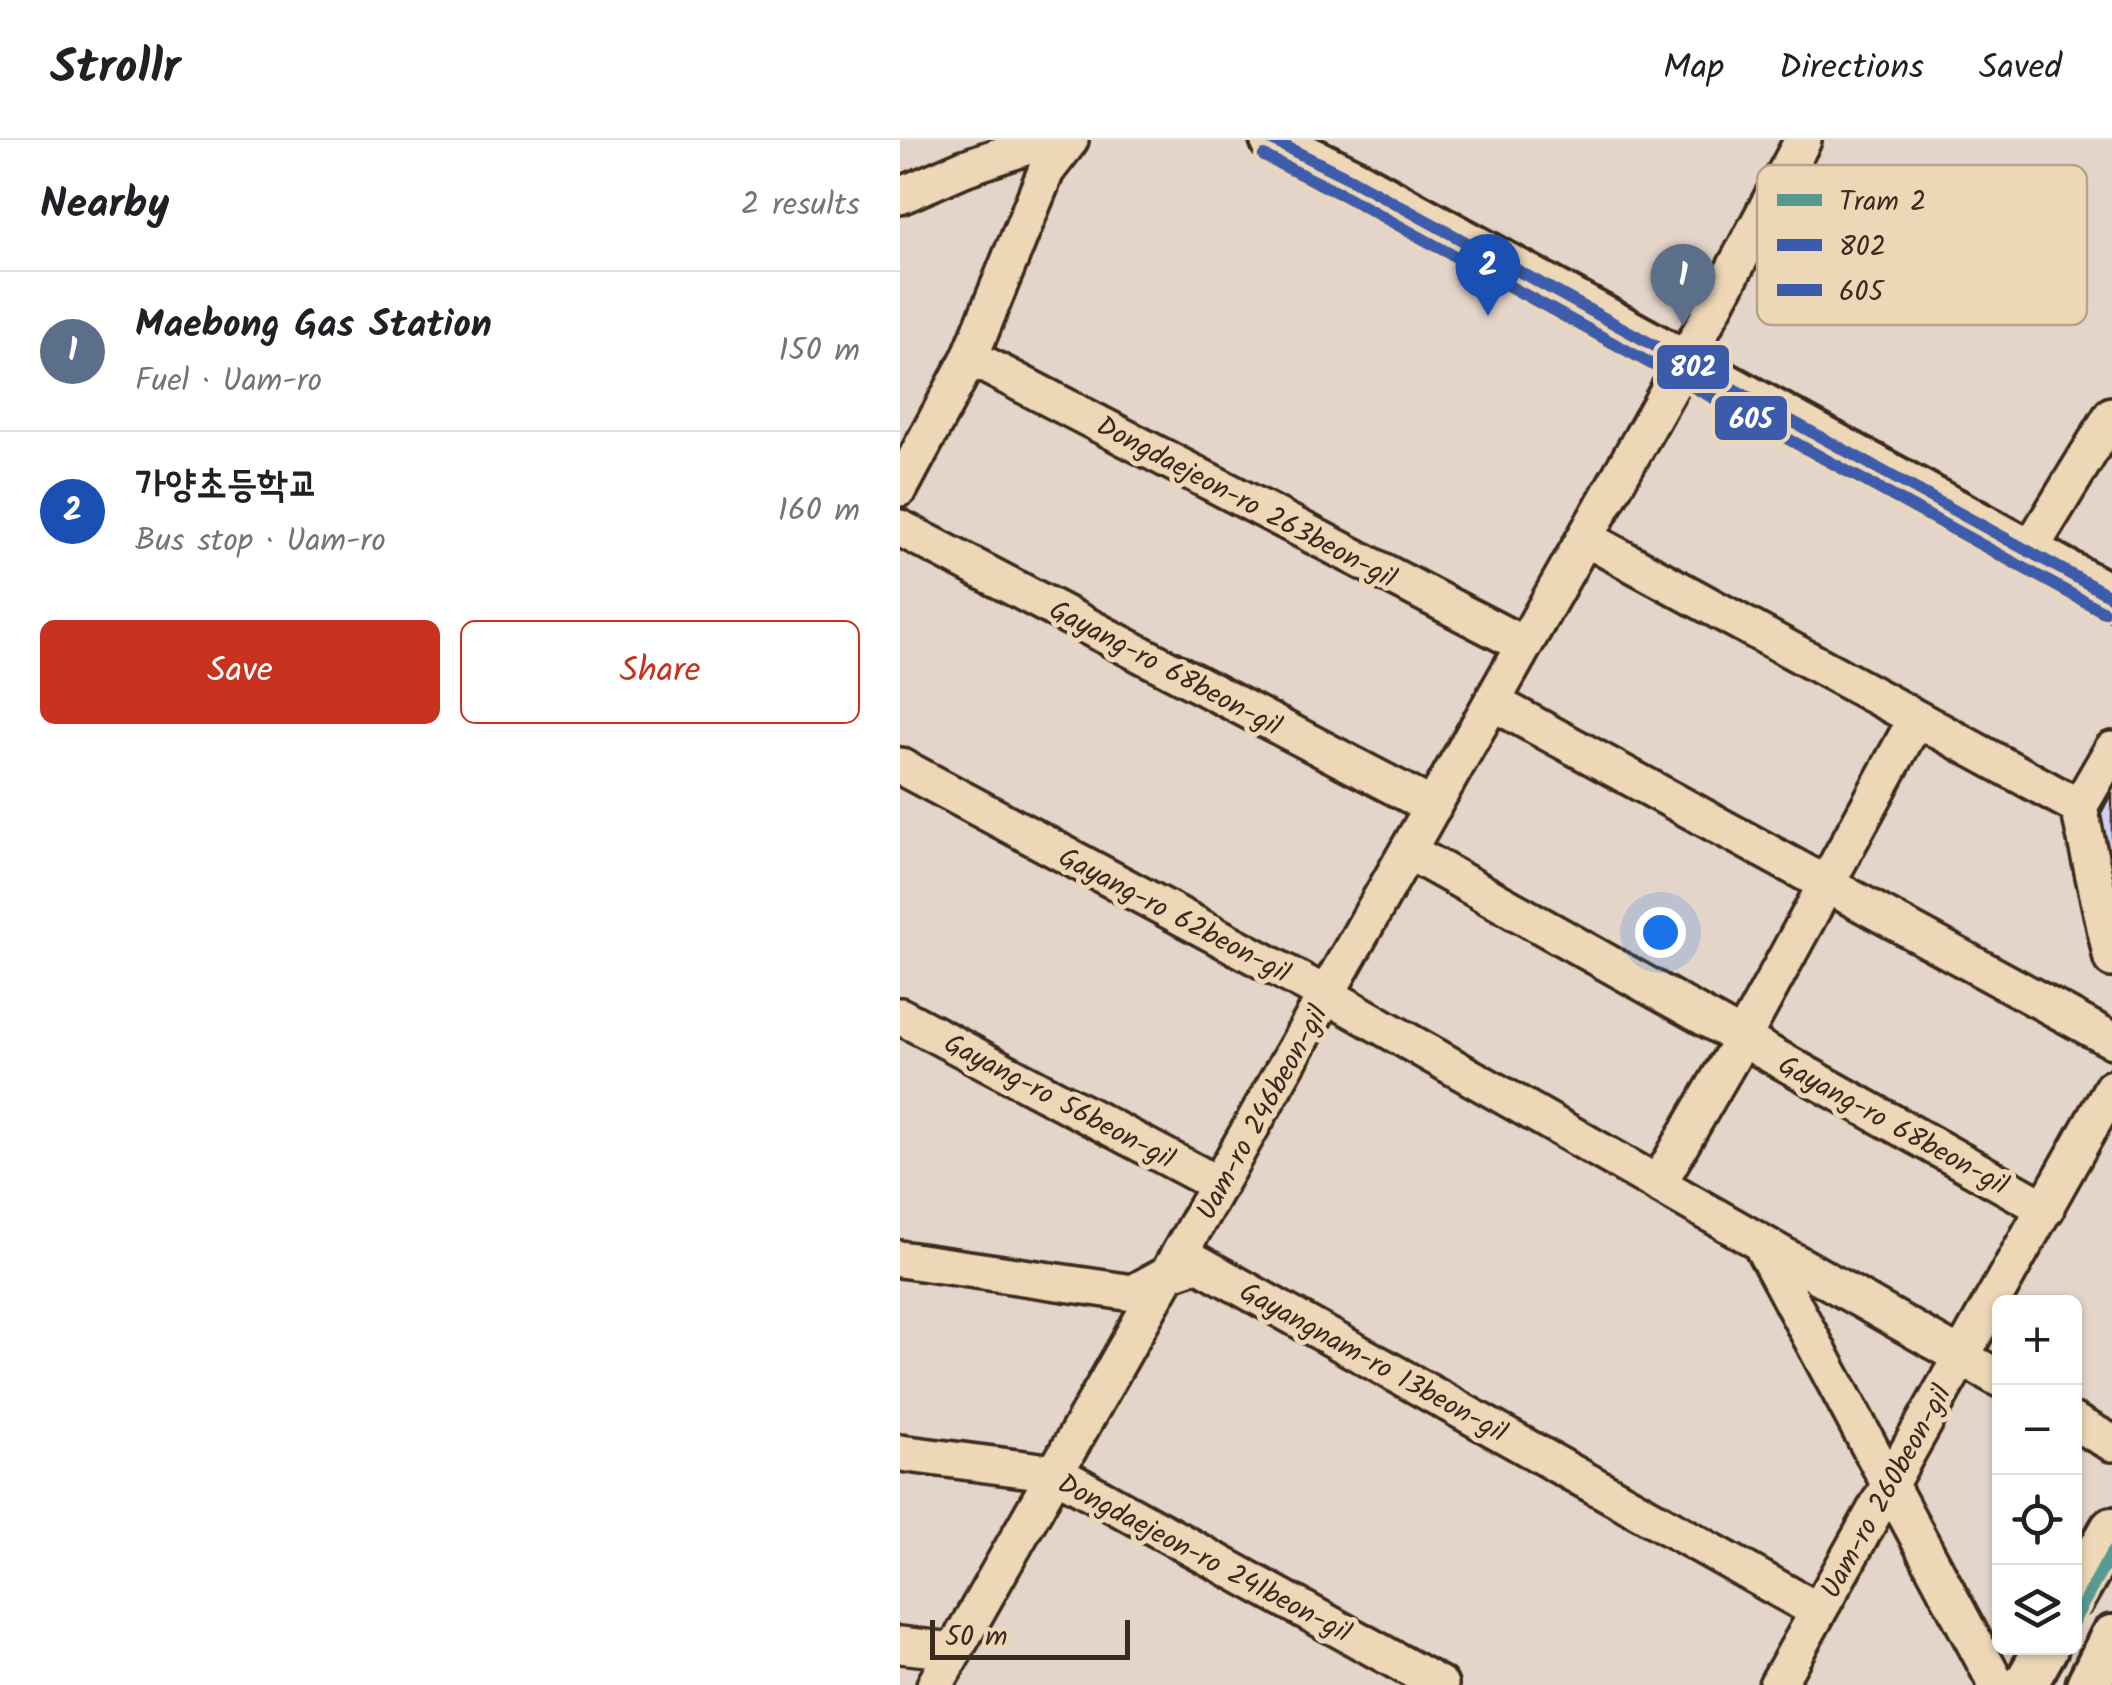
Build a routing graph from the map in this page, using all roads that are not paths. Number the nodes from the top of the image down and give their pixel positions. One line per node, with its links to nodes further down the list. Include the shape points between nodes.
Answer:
1 (990, 140): 7 (street)
2 (1046, 140): 7 (street)
3 (1070, 140): 10 (street, via 1027,212)
4 (1272, 140): 11 (main road)
5 (1803, 140): 6 (street, Uam-ro 246beon-gil)
6 (1790, 165)
7 (964, 168): 8 (street)
8 (900, 196)
9 (1757, 226): 11 (street, Uam-ro 246beon-gil)
10 (970, 356): 13 (street); 18 (street, Dongdaejeon-ro 263beon-gil)
11 (1684, 363): 15 (street, Uam-ro 246beon-gil); 16 (main road)
12 (2112, 415): 16 (street)
13 (900, 488)
14 (900, 528): 23 (street, Gayang-ro 68beon-gil)
15 (1585, 538): 18 (street, Uam-ro 246beon-gil); 20 (street)
16 (2029, 552): 17 (main road)
17 (2112, 597)
18 (1524, 645): 19 (street, Uam-ro 246beon-gil)
19 (1492, 702): 23 (street, Uam-ro 246beon-gil); 26 (street)
20 (1916, 719): 24 (street); 26 (street)
21 (2112, 750): 24 (street)
22 (900, 766): 28 (street, Gayang-ro 62beon-gil)
23 (1433, 806): 25 (street, Uam-ro 246beon-gil)
24 (2078, 807): 27 (street)
25 (1408, 851): 28 (street, Uam-ro 246beon-gil); 30 (street, Gayang-ro 68beon-gil)
26 (1824, 883): 30 (street); 31 (street)
27 (2112, 959)
28 (1326, 995): 33 (street, Uam-ro 246beon-gil); 34 (street, Gayang-ro 62beon-gil)
29 (900, 1016): 33 (street, Gayang-ro 56beon-gil)
30 (1742, 1038): 34 (street); 35 (street, Gayang-ro 68beon-gil)
31 (2112, 1040)
32 (2112, 1088): 35 (street, Uam-ro 260beon-gil)
33 (1220, 1184): 38 (street, Uam-ro 246beon-gil)
34 (1658, 1184): 36 (street, Gayang-ro 62beon-gil)
35 (2046, 1209): 39 (street, Uam-ro 260beon-gil)
36 (1761, 1243): 39 (street, Gayang-ro 62beon-gil); 45 (street)
37 (900, 1258): 38 (street, Gayangnam-ro 13beon-gil, via 1133,1293)
38 (1169, 1274): 44 (street, Uam-ro 246beon-gil); 48 (street, Gayangnam-ro 13beon-gil, via 1198,1262)
39 (1960, 1357): 40 (street, Gayang-ro 62beon-gil); 45 (street, Uam-ro 260beon-gil)
40 (1992, 1375)
41 (2082, 1426): 42 (street)
42 (2112, 1443)
43 (900, 1453): 44 (street, Dongdaejeon-ro 241beon-gil)
44 (1056, 1474): 51 (street, Uam-ro 246beon-gil); 54 (street, Dongdaejeon-ro 241beon-gil)
45 (1890, 1482): 48 (street, Uam-ro 260beon-gil); 56 (street)
46 (2112, 1529): 47 (main road)
47 (2082, 1582)
48 (1818, 1612): 55 (street, Uam-ro 260beon-gil)
49 (2112, 1637): 58 (main road)
50 (900, 1645): 51 (street)
51 (954, 1652): 53 (street, Uam-ro 246beon-gil)
52 (2042, 1655): 57 (main road)
53 (936, 1685)
54 (1440, 1685)
55 (1778, 1685)
56 (1997, 1685)
57 (2025, 1685)
58 (2088, 1685)

